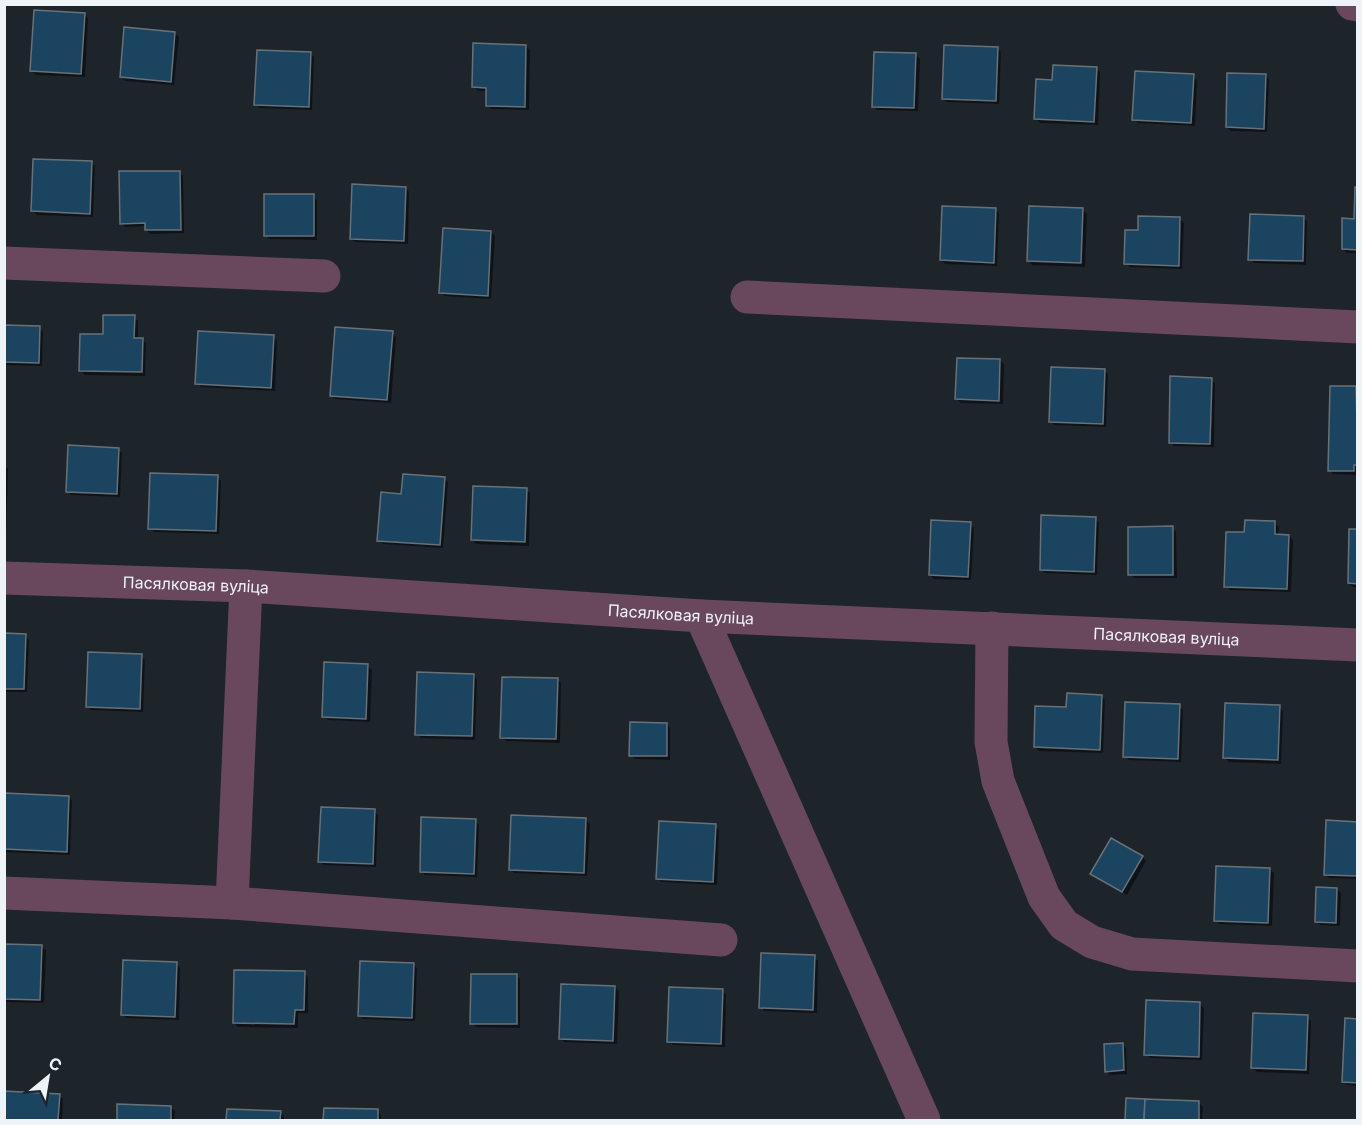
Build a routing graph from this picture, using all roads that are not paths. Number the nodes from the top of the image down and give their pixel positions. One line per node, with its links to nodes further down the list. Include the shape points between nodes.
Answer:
1 (1352, 4): 2 (street)
2 (1358, 5)
3 (4, 263): 4 (street)
4 (324, 276)
5 (747, 297): 6 (street)
6 (1358, 327)
7 (4, 578): 8 (street, Пасялковая вуліца)
8 (246, 586): 9 (street, Пасялковая вуліца); 13 (street)
9 (701, 616): 10 (street, Пасялковая вуліца); 16 (street)
10 (992, 628): 11 (street, Пасялковая вуліца); 15 (street, via 991,742 998,781 1044,897 1064,925 1092,942 1132,954)
11 (1358, 645)
12 (4, 893): 13 (street)
13 (232, 903): 14 (street)
14 (721, 940)
15 (1358, 966)
16 (924, 1120)

